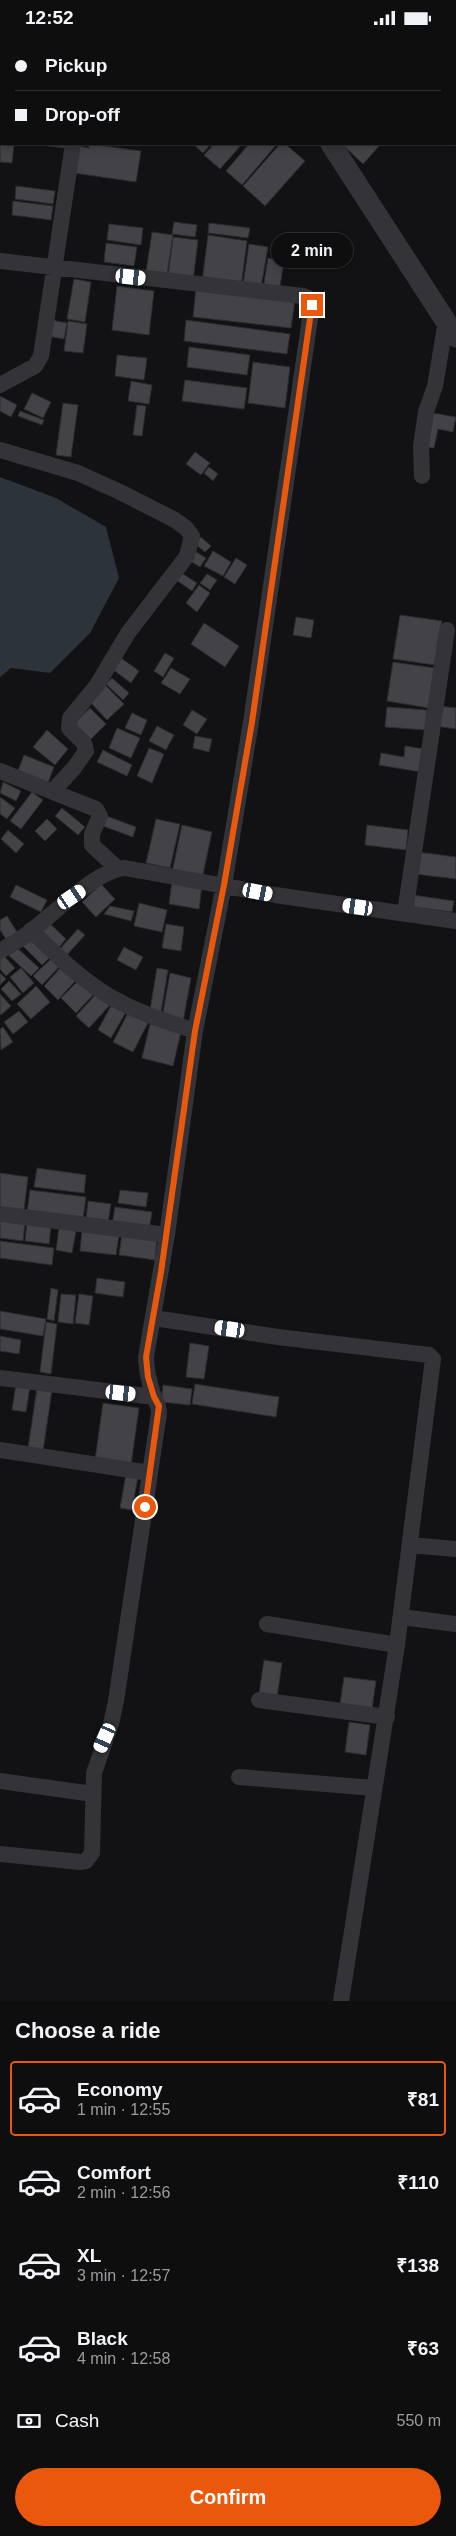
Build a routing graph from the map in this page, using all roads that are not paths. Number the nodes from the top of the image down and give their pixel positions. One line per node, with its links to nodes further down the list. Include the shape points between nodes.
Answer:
1 (74, 145): 4 (street)
2 (332, 145): 5 (street)
3 (0, 261): 4 (street)
4 (55, 268): 6 (street, via 41,356 35,366); 13 (street, via 303,296 312,305 252,722)
5 (451, 329): 8 (street, via 426,412 421,446)
6 (0, 385)
7 (0, 450): 11 (street, via 78,473 120,492 175,520 192,537 187,555 128,633 97,685 70,718 69,728 84,743 86,751)
8 (422, 476)
9 (447, 630): 14 (street)
10 (0, 771): 11 (street)
11 (53, 791): 12 (street, via 98,812 92,845)
12 (118, 869): 13 (street, via 135,869); 16 (street, via 58,906)
13 (224, 885): 14 (street); 18 (street)
14 (405, 913): 15 (street)
15 (456, 921)
16 (31, 930): 17 (street); 18 (street, via 107,995 146,1014)
17 (0, 951)
18 (195, 1031): 20 (street)
19 (0, 1214): 20 (street)
20 (167, 1235): 21 (street)
21 (154, 1317): 23 (street, via 146,1366); 26 (street, via 278,1337 431,1356 434,1368)
22 (0, 1378): 23 (street)
23 (154, 1397): 25 (street, via 159,1413)
24 (0, 1450): 25 (street)
25 (150, 1473): 37 (street, via 120,1677 111,1724 94,1773)
26 (410, 1545): 27 (street); 28 (street)
27 (456, 1549)
28 (401, 1617): 30 (street); 31 (street)
29 (267, 1624): 31 (street)
30 (456, 1624)
31 (397, 1645): 33 (street)
32 (259, 1700): 33 (street)
33 (387, 1717): 36 (street)
34 (239, 1777): 36 (street)
35 (0, 1781): 37 (street)
36 (374, 1788): 39 (street)
37 (92, 1794): 38 (street, via 92,1853 86,1861)
38 (0, 1854)
39 (341, 2001)

